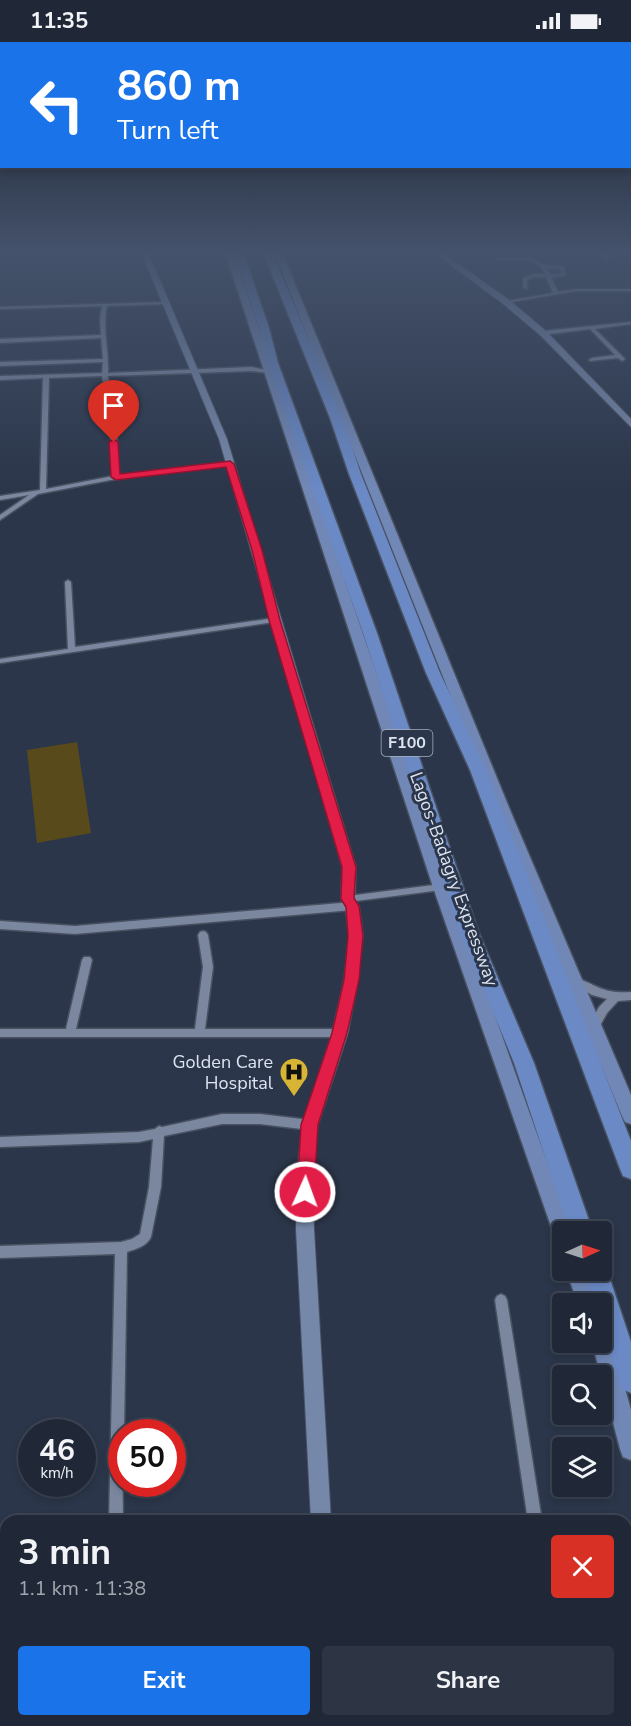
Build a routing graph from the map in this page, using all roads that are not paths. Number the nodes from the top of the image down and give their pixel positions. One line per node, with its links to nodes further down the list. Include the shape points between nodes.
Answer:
1 (103, 331): 12 (street)
2 (175, 331): 18 (main road)
3 (255, 331): 17 (main road, Lagos-Badagry Expressway)
4 (265, 331): 52 (highway, Lagos-Badagry Expressway / F100, via 470,931 524,1063)
5 (300, 331): 50 (highway, F100, via 434,673 483,781)
6 (309, 331): 38 (main road)
7 (543, 331): 11 (main road)
8 (544, 331): 11 (main road)
9 (564, 331): 11 (street)
10 (594, 331): 14 (street)
11 (546, 333): 22 (main road); 23 (main road)
12 (104, 336): 13 (street); 15 (street)
13 (0, 341)
14 (619, 356)
15 (106, 360): 16 (street); 19 (street)
16 (0, 364)
17 (267, 367): 18 (street); 33 (main road, Lagos-Badagry Expressway)
18 (192, 371): 19 (street); 24 (main road)
19 (105, 375): 20 (street); 25 (street)
20 (46, 376): 21 (street); 26 (street)
21 (0, 378)
22 (631, 412)
23 (631, 424)
24 (230, 464): 25 (street); 30 (main road)
25 (116, 477): 26 (street)
26 (39, 492): 27 (street); 28 (street)
27 (0, 498)
28 (0, 518)
29 (68, 582): 31 (street)
30 (274, 620): 31 (street); 34 (main road, via 349,867)
31 (72, 650): 32 (street)
32 (0, 662)
33 (441, 887): 34 (street); 51 (main road, Lagos-Badagry Expressway)
34 (350, 902): 35 (street, via 75,930); 43 (main road, via 356,936)
35 (0, 925)
36 (203, 935): 45 (street, via 208,967)
37 (87, 960): 44 (street)
38 (573, 980): 40 (street); 41 (main road)
39 (631, 996): 40 (street)
40 (614, 998): 41 (street)
41 (593, 1028): 46 (main road)
42 (0, 1033): 44 (street)
43 (340, 1033): 45 (street); 47 (main road)
44 (70, 1034): 45 (street)
45 (199, 1034)
46 (631, 1116)
47 (310, 1125): 48 (street, via 222,1119); 61 (main road, via 305,1229)
48 (159, 1131): 49 (street, via 115,1139); 53 (street, via 155,1187 145,1237)
49 (0, 1142)
50 (631, 1169)
51 (558, 1221)
52 (578, 1221)
53 (121, 1248): 54 (street); 60 (street)
54 (0, 1252)
55 (599, 1281): 58 (highway)
56 (501, 1300): 62 (street)
57 (605, 1353): 59 (main road)
58 (631, 1380)
59 (631, 1449)
60 (116, 1515)
61 (321, 1515)
62 (534, 1515)

